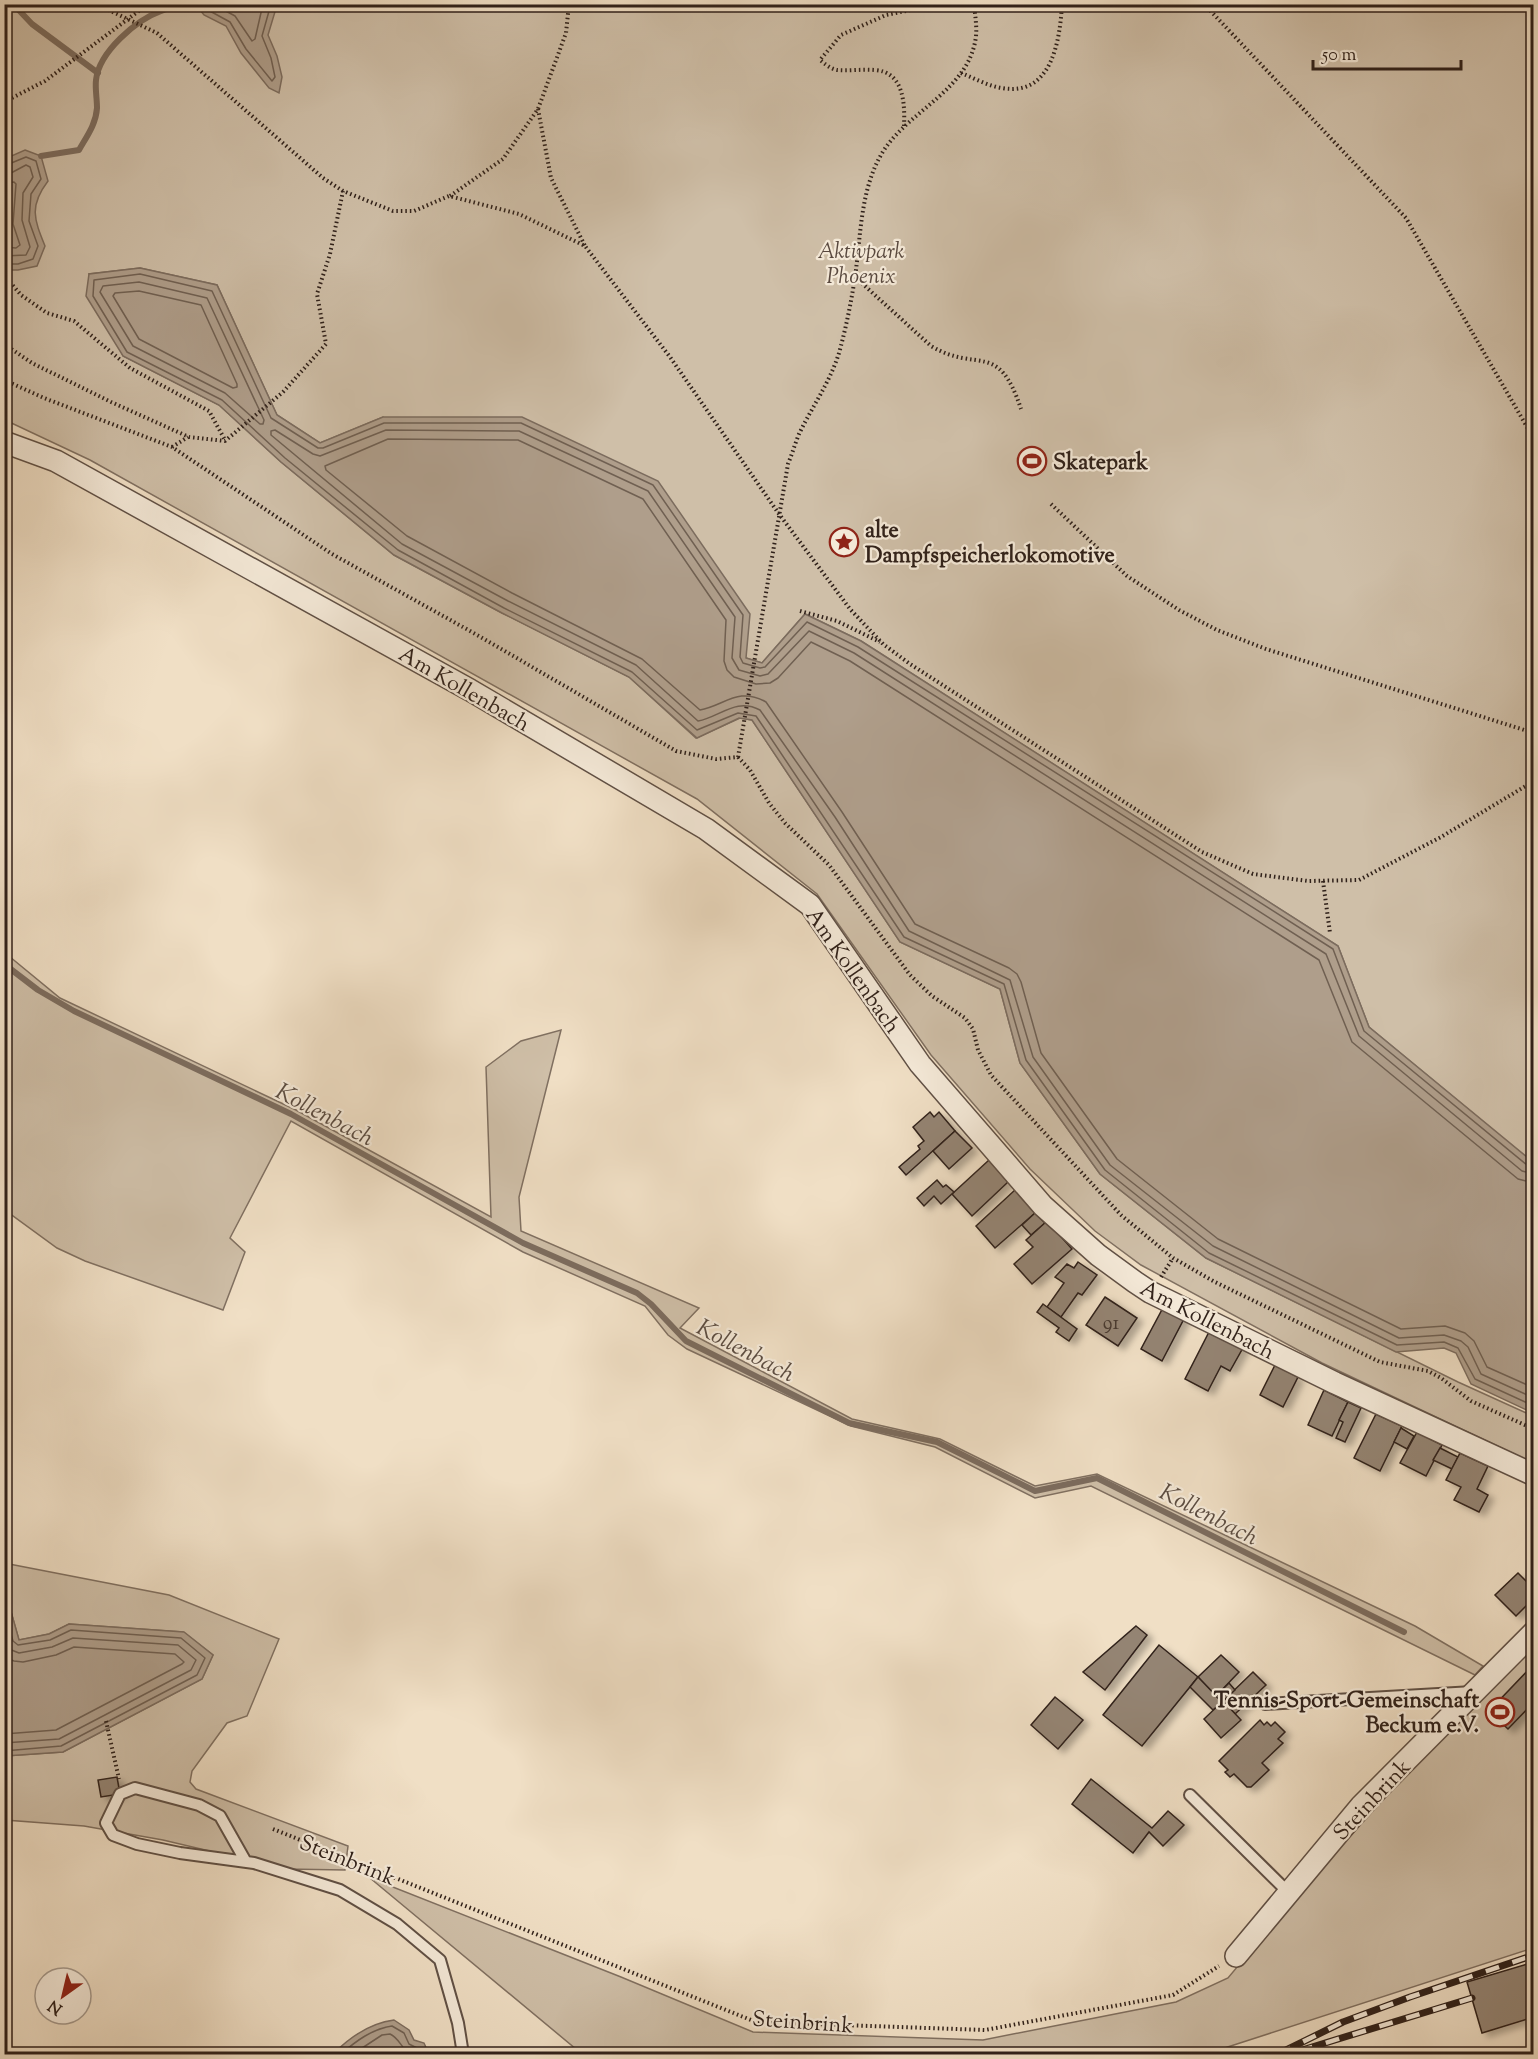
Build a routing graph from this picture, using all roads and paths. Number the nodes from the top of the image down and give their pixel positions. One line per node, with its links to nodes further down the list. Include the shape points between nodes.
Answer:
1 (96, 4): 8 (path)
2 (148, 4): 8 (path)
3 (570, 4): 11 (path, via 566,33)
4 (940, 4): 12 (path, via 886,15 841,34 820,60 835,70 879,70 893,77 902,90)
5 (974, 4): 9 (path, via 977,33)
6 (1062, 4): 9 (path, via 1055,55 1029,85 1001,88)
7 (1204, 4): 22 (path, via 1406,218)
8 (127, 19): 10 (path, via 45,81); 13 (path, via 157,33 323,178)
9 (962, 73): 12 (path)
10 (4, 102)
11 (538, 109): 14 (path, via 503,159); 15 (path, via 551,177)
12 (904, 126): 17 (path, via 884,151 872,177 860,224)
13 (343, 191): 14 (path, via 393,211 414,211); 25 (path, via 318,294 326,344 283,392)
14 (449, 196): 15 (path, via 519,214)
15 (585, 246): 29 (path, via 670,357)
16 (4, 275): 25 (path, via 21,295 48,313 74,321 130,368 209,411)
17 (855, 277): 20 (path, via 931,346 944,354 989,362 1000,368 1008,377); 29 (path, via 838,356 788,464)
18 (4, 344): 23 (path, via 32,363)
19 (4, 380): 27 (path)
20 (1021, 409)
21 (1533, 423): 22 (path)
22 (1528, 429): 24 (path)
23 (189, 436): 25 (path); 27 (path)
24 (1533, 439)
25 (225, 441)
26 (4, 442): 38 (street, Am Kollenbach, via 56,461 470,690 706,829 810,905 920,1064 1043,1206 1098,1255 1150,1292)
27 (172, 447): 33 (path, via 332,554 676,751 716,759)
28 (1051, 504): 32 (path, via 1127,576 1217,630)
29 (779, 514): 31 (path, via 850,609); 33 (path)
30 (800, 610): 31 (path, via 837,621)
31 (884, 644): 35 (path, via 1202,852 1253,874)
32 (1533, 733)
33 (738, 757): 37 (path, via 785,823 829,866 910,975 965,1018 991,1076 1120,1215 1173,1258 1215,1282 1380,1362 1428,1371 1471,1401)
34 (1533, 781): 35 (path, via 1441,837 1359,880)
35 (1323, 881): 36 (path)
36 (1330, 933)
37 (1533, 1429)
38 (1533, 1475)
39 (1533, 1632): 40 (street, Steinbrink)
40 (1473, 1692): 41 (lane); 47 (street, Steinbrink, via 1361,1806)
41 (1264, 1704)
42 (106, 1721): 43 (path)
43 (117, 1767)
44 (1190, 1795): 47 (lane)
45 (273, 1829): 48 (path, Steinbrink, via 756,2022 985,2030 1173,1995)
46 (246, 1862): 46 (lane, via 137,1844 113,1835 106,1823 120,1794 135,1788 199,1805 220,1816); 49 (lane, via 340,1890 397,1924 440,1960)
47 (1288, 1892): 48 (street, Steinbrink)
48 (1236, 1956)
49 (463, 2055)

